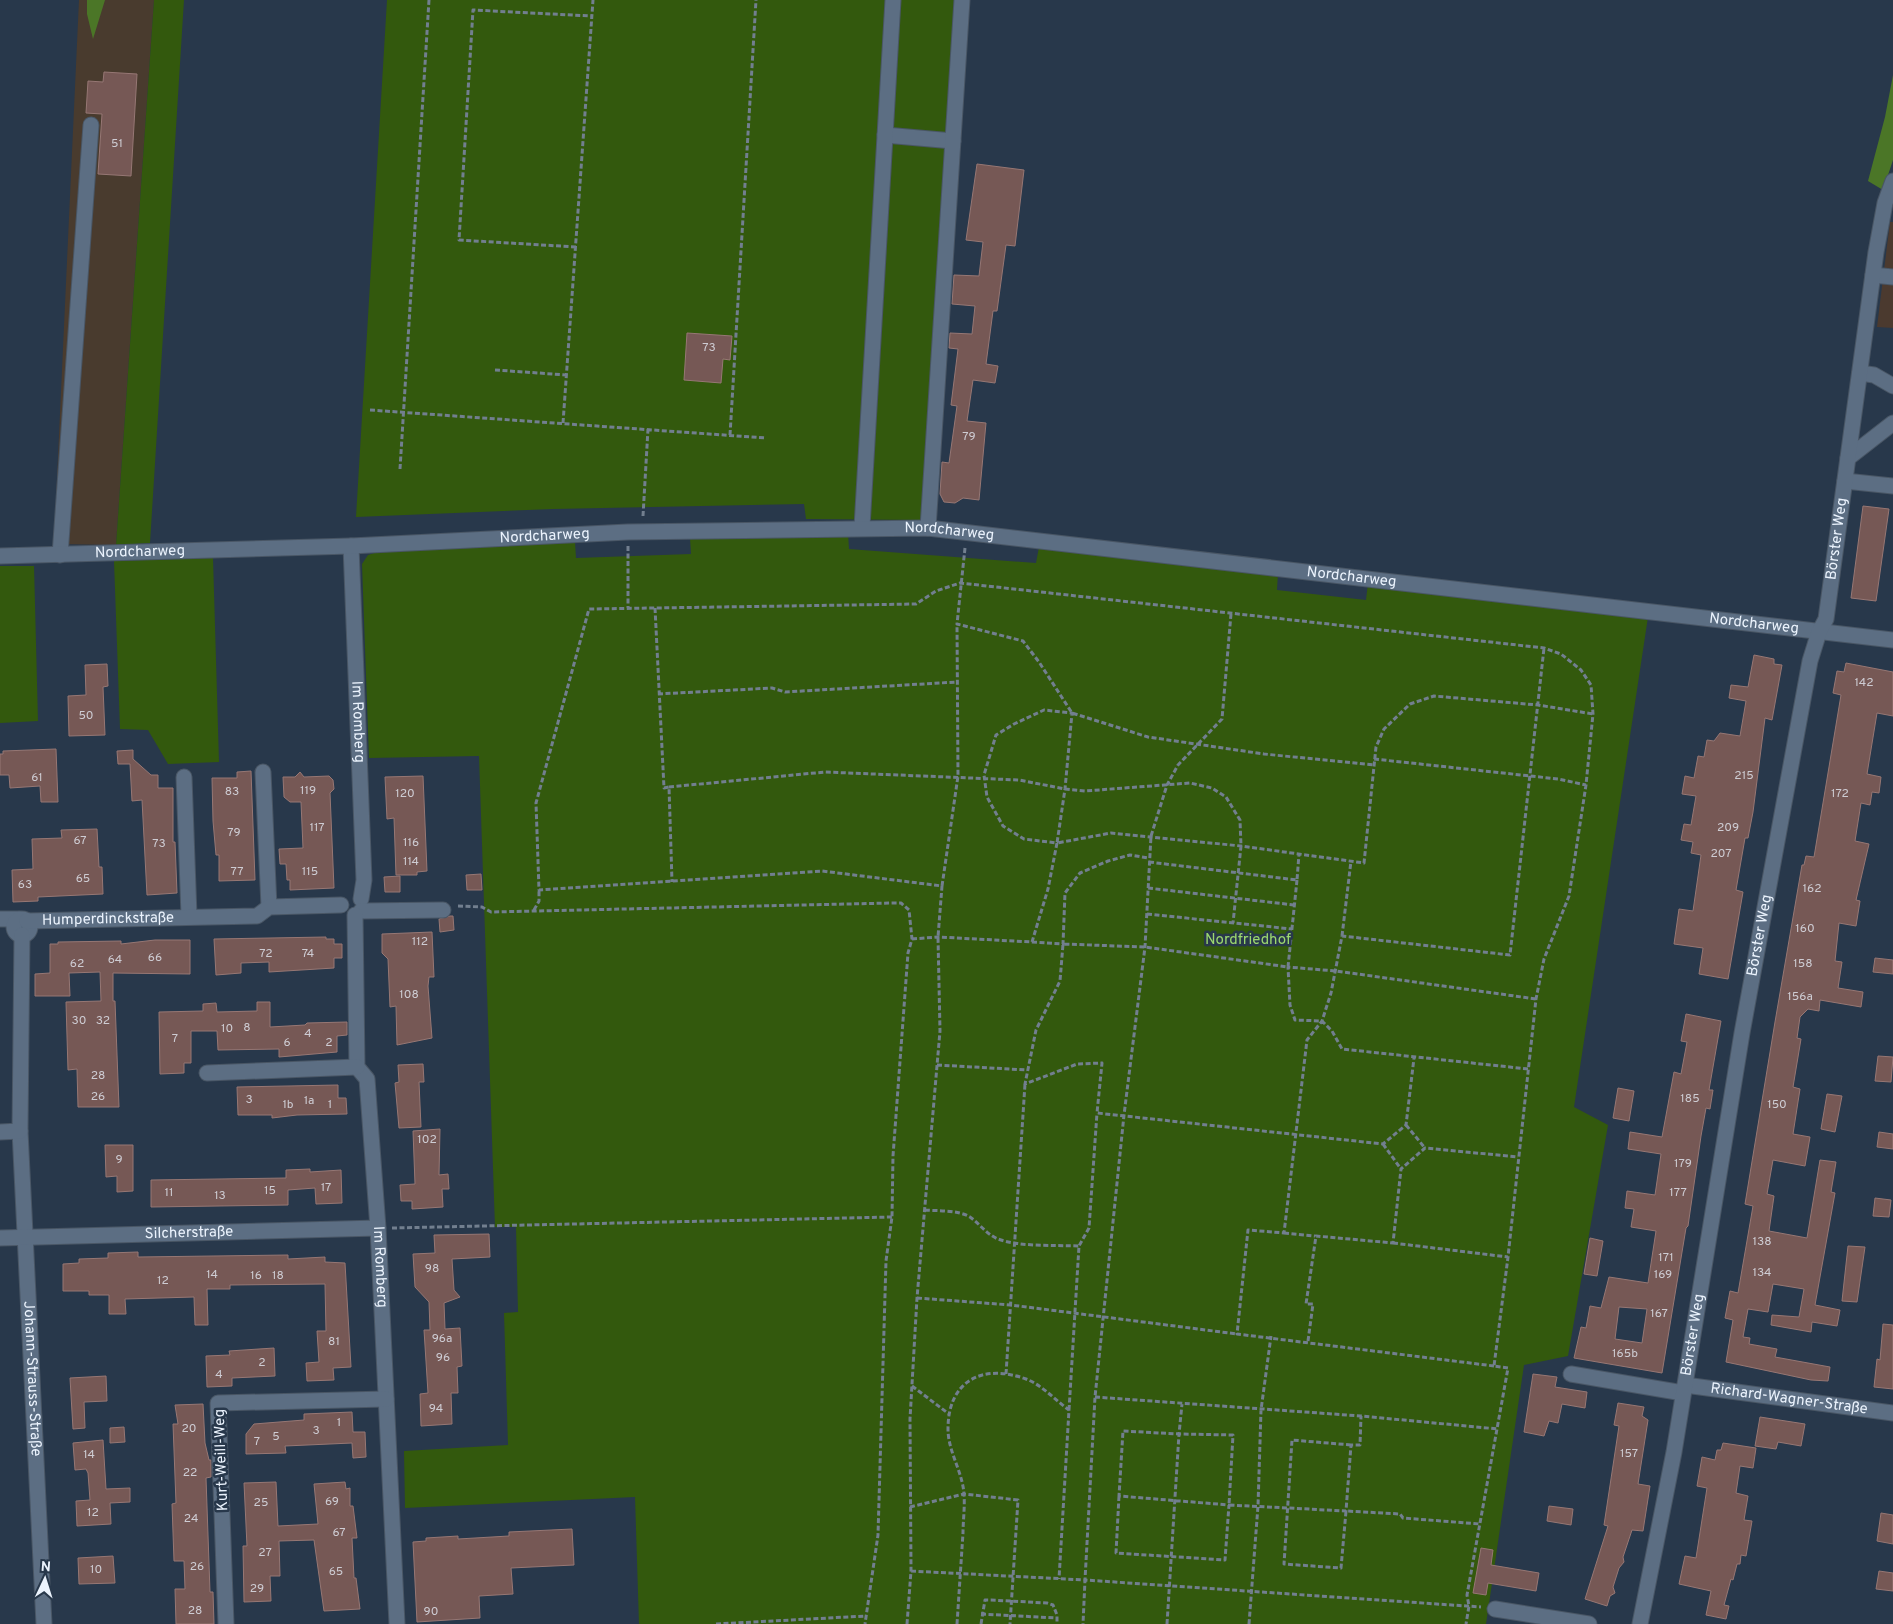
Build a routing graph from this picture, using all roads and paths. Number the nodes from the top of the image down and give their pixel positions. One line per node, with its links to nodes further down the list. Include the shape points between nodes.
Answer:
1 (430, 0): 19 (path)
2 (593, 0): 6 (path)
3 (756, 0): 23 (path)
4 (893, 0): 8 (street)
5 (962, 0): 9 (street)
6 (592, 16): 11 (path); 11 (path, via 473,10 459,240)
7 (91, 124): 34 (street)
8 (885, 136): 9 (street); 29 (street)
9 (953, 141): 30 (street)
10 (1893, 181): 12 (street, Börster Weg, via 1885,203)
11 (576, 247): 16 (path)
12 (1873, 275): 13 (street); 15 (street, Börster Weg)
13 (1893, 277)
14 (495, 370): 16 (path)
15 (1860, 372): 17 (street, via 1874,375); 25 (street, Börster Weg)
16 (567, 375): 21 (path)
17 (1893, 386)
18 (370, 410): 19 (path)
19 (404, 412): 21 (path); 26 (path)
20 (1893, 423): 25 (street)
21 (563, 424): 22 (path)
22 (648, 430): 23 (path); 31 (path)
23 (730, 436): 24 (path)
24 (766, 438)
25 (1848, 458): 27 (street, Börster Weg)
26 (400, 469)
27 (1846, 481): 28 (street, Börster Weg); 41 (street, Börster Weg, via 1826,619)
28 (1893, 486)
29 (862, 527): 30 (street, Nordcharweg); 31 (street, Nordcharweg)
30 (928, 528): 32 (street, Nordcharweg)
31 (635, 533): 33 (street, Nordcharweg); 37 (path)
32 (968, 533): 36 (path); 41 (street, Nordcharweg)
33 (351, 546): 34 (street, Nordcharweg); 76 (street, Im Romberg, via 364,880)
34 (60, 555): 35 (street, Nordcharweg)
35 (0, 556)
36 (960, 583): 38 (path, via 936,591 916,604); 39 (path); 40 (path)
37 (628, 608): 38 (path); 72 (path, via 589,609 536,803)
38 (655, 608): 45 (path)
39 (1231, 614): 43 (path); 49 (path, via 1222,719)
40 (957, 624): 44 (path); 47 (path, via 1022,641)
41 (1819, 632): 42 (street, Nordcharweg); 134 (street, Börster Weg, via 1810,661 1742,1033)
42 (1893, 640)
43 (1544, 648): 46 (path); 48 (path, via 1561,654 1581,670 1591,685)
44 (958, 682): 45 (path, via 794,692 772,688); 53 (path)
45 (658, 694): 59 (path, via 664,788)
46 (1538, 705): 48 (path); 50 (path, via 1434,696 1410,704 1384,729); 54 (path)
47 (1072, 712): 49 (path, via 1148,737); 56 (path, via 1044,710 996,735); 60 (path)
48 (1593, 714): 58 (path)
49 (1199, 745): 51 (path); 57 (path, via 1178,765)
50 (1374, 759): 51 (path); 54 (path)
51 (1374, 766): 66 (path, via 1364,863)
52 (263, 772): 75 (street)
53 (958, 776): 56 (path); 59 (path, via 825,772); 70 (path)
54 (1531, 776): 58 (path); 85 (path, via 1510,955)
55 (184, 777): 80 (street, Humperdinckstraße)
56 (984, 778): 60 (path, via 1019,780); 62 (path, via 986,797 1003,826 1024,839)
57 (1167, 785): 60 (path, via 1085,791); 61 (path); 63 (path, via 1190,783 1212,788 1226,797 1240,820)
58 (1586, 785): 93 (path, via 1569,896 1544,959)
59 (669, 787): 69 (path)
60 (1065, 789): 62 (path)
61 (1151, 836): 62 (path, via 1111,832); 63 (path); 65 (path)
62 (1057, 843): 88 (path, via 1048,889)
63 (1241, 846): 64 (path); 67 (path)
64 (1299, 854): 66 (path); 68 (path)
65 (1149, 860): 67 (path); 71 (path); 89 (path, via 1130,855 1080,874 1065,893)
66 (1351, 861): 85 (path)
67 (1237, 873): 68 (path); 73 (path)
68 (1297, 880): 74 (path)
69 (672, 882): 70 (path, via 822,871); 72 (path)
70 (942, 886): 86 (path)
71 (1148, 888): 73 (path); 79 (path)
72 (539, 890): 78 (path, via 539,901)
73 (1235, 898): 74 (path); 82 (path)
74 (1294, 905): 84 (path)
75 (269, 907): 76 (street, Humperdinckstraße, via 341,905 349,915); 80 (street, Humperdinckstraße, via 257,916)
76 (359, 909): 77 (street); 97 (street, Im Romberg)
77 (443, 910): 78 (path, via 460,905 482,907 491,912)
78 (533, 911): 87 (path, via 901,903 909,910)
79 (1147, 914): 82 (path); 90 (path)
80 (189, 916): 83 (street, Humperdinckstraße)
81 (0, 919): 83 (street, Humperdinckstraße)
82 (1233, 923): 84 (path)
83 (23, 925): 105 (street, Johann-Strauss-Straße)
84 (1292, 929): 91 (path)
85 (1342, 936): 92 (path)
86 (938, 937): 87 (path); 88 (path); 96 (path, via 940,1031)
87 (912, 939): 113 (path, via 908,953 892,1156)
88 (1032, 942): 89 (path)
89 (1063, 944): 90 (path); 99 (path, via 1060,981 1036,1030)
90 (1146, 947): 91 (path); 103 (path)
91 (1288, 967): 92 (path); 94 (path, via 1290,1005 1295,1020)
92 (1336, 971): 93 (path); 94 (path)
93 (1536, 999): 98 (path)
94 (1322, 1021): 95 (path, via 1342,1048); 107 (path, via 1307,1040)
95 (1414, 1058): 98 (path); 104 (path)
96 (937, 1065): 99 (path); 112 (path)
97 (357, 1067): 100 (street); 114 (street, Im Romberg, via 367,1079)
98 (1528, 1069): 110 (path)
99 (1027, 1070): 101 (path)
100 (208, 1073)
101 (1025, 1084): 102 (path, via 1077,1064 1102,1063); 119 (path)
102 (1097, 1113): 103 (path); 121 (path, via 1089,1228)
103 (1124, 1115): 107 (path); 126 (path)
104 (1406, 1125): 108 (path); 109 (path)
105 (20, 1131): 106 (street); 118 (street, Johann-Strauss-Straße)
106 (0, 1132)
107 (1294, 1134): 108 (path); 115 (path)
108 (1383, 1144): 111 (path)
109 (1425, 1148): 110 (path); 111 (path)
110 (1518, 1157): 122 (path)
111 (1401, 1169): 120 (path)
112 (925, 1210): 119 (path, via 969,1216 988,1233); 123 (path)
113 (892, 1217): 114 (path); 168 (path, via 886,1261 878,1535)
114 (378, 1228): 118 (street, Silcherstraße); 136 (street, Im Romberg)
115 (1284, 1233): 116 (path); 127 (path, via 1248,1230)
116 (1316, 1236): 120 (path); 129 (path, via 1306,1304 1313,1304)
117 (0, 1238): 118 (street, Silcherstraße)
118 (26, 1238): 170 (street, Johann-Strauss-Straße)
119 (1015, 1242): 121 (path); 124 (path)
120 (1393, 1243): 122 (path)
121 (1079, 1246): 125 (path)
122 (1508, 1257): 130 (path)
123 (916, 1298): 124 (path); 133 (path)
124 (1011, 1305): 125 (path); 131 (path)
125 (1075, 1313): 126 (path); 138 (path)
126 (1103, 1317): 127 (path); 135 (path)
127 (1237, 1334): 128 (path)
128 (1271, 1336): 129 (path); 139 (path)
129 (1308, 1341): 130 (path)
130 (1494, 1366): 143 (path, via 1508,1368)
131 (1006, 1374): 138 (path, via 1044,1390); 141 (path, via 978,1377 964,1383)
132 (1571, 1374): 134 (street, Börster Weg)
133 (912, 1386): 141 (path); 151 (path)
134 (1684, 1389): 140 (street, Richard-Wagner-Straße); 185 (street, Börster Weg)
135 (1095, 1397): 137 (path); 160 (path)
136 (386, 1399): 171 (street, Kurt-Weill-Weg, via 218,1403); 172 (street, Im Romberg)
137 (1182, 1404): 139 (path); 144 (path)
138 (1068, 1410): 159 (path)
139 (1262, 1410): 142 (path); 150 (path)
140 (1893, 1413)
141 (949, 1414): 146 (path, via 949,1444)
142 (1361, 1416): 143 (path); 145 (path, via 1360,1445)
143 (1498, 1429): 154 (path)
144 (1180, 1434): 147 (path, via 1123,1431); 148 (path); 149 (path, via 1233,1435)
145 (1350, 1445): 152 (path, via 1292,1440); 153 (path)
146 (964, 1494): 151 (path); 157 (path); 158 (path, via 1018,1500)
147 (1119, 1496): 148 (path); 155 (path, via 1116,1553)
148 (1175, 1500): 149 (path); 155 (path)
149 (1229, 1505): 150 (path); 155 (path, via 1225,1560)
150 (1258, 1506): 152 (path); 162 (path)
151 (910, 1507): 156 (path)
152 (1288, 1508): 153 (path); 153 (path, via 1284,1564 1341,1568)
153 (1346, 1511): 154 (path)
154 (1480, 1524): 164 (path, via 1467,1595)
155 (1171, 1557): 161 (path)
156 (911, 1571): 157 (path); 175 (path)
157 (960, 1574): 158 (path); 176 (path)
158 (1013, 1576): 159 (path); 163 (path)
159 (1058, 1578): 160 (path)
160 (1085, 1580): 161 (path); 180 (path)
161 (1170, 1584): 162 (path); 181 (path)
162 (1251, 1591): 164 (path); 182 (path)
163 (1011, 1601): 166 (path, via 985,1600); 167 (path); 169 (path, via 1053,1605)
164 (1469, 1606): 183 (path)
165 (1495, 1609): 184 (street)
166 (981, 1614): 167 (path); 177 (path)
167 (1010, 1615): 169 (path); 178 (path)
168 (866, 1616): 173 (path); 174 (path)
169 (1057, 1618): 179 (path)
170 (44, 1624)
171 (226, 1624)
172 (397, 1624)
173 (716, 1624)
174 (865, 1624)
175 (907, 1624)
176 (957, 1624)
177 (981, 1624)
178 (1010, 1624)
179 (1057, 1624)
180 (1083, 1624)
181 (1166, 1624)
182 (1249, 1624)
183 (1466, 1624)
184 (1589, 1624)
185 (1640, 1624)

